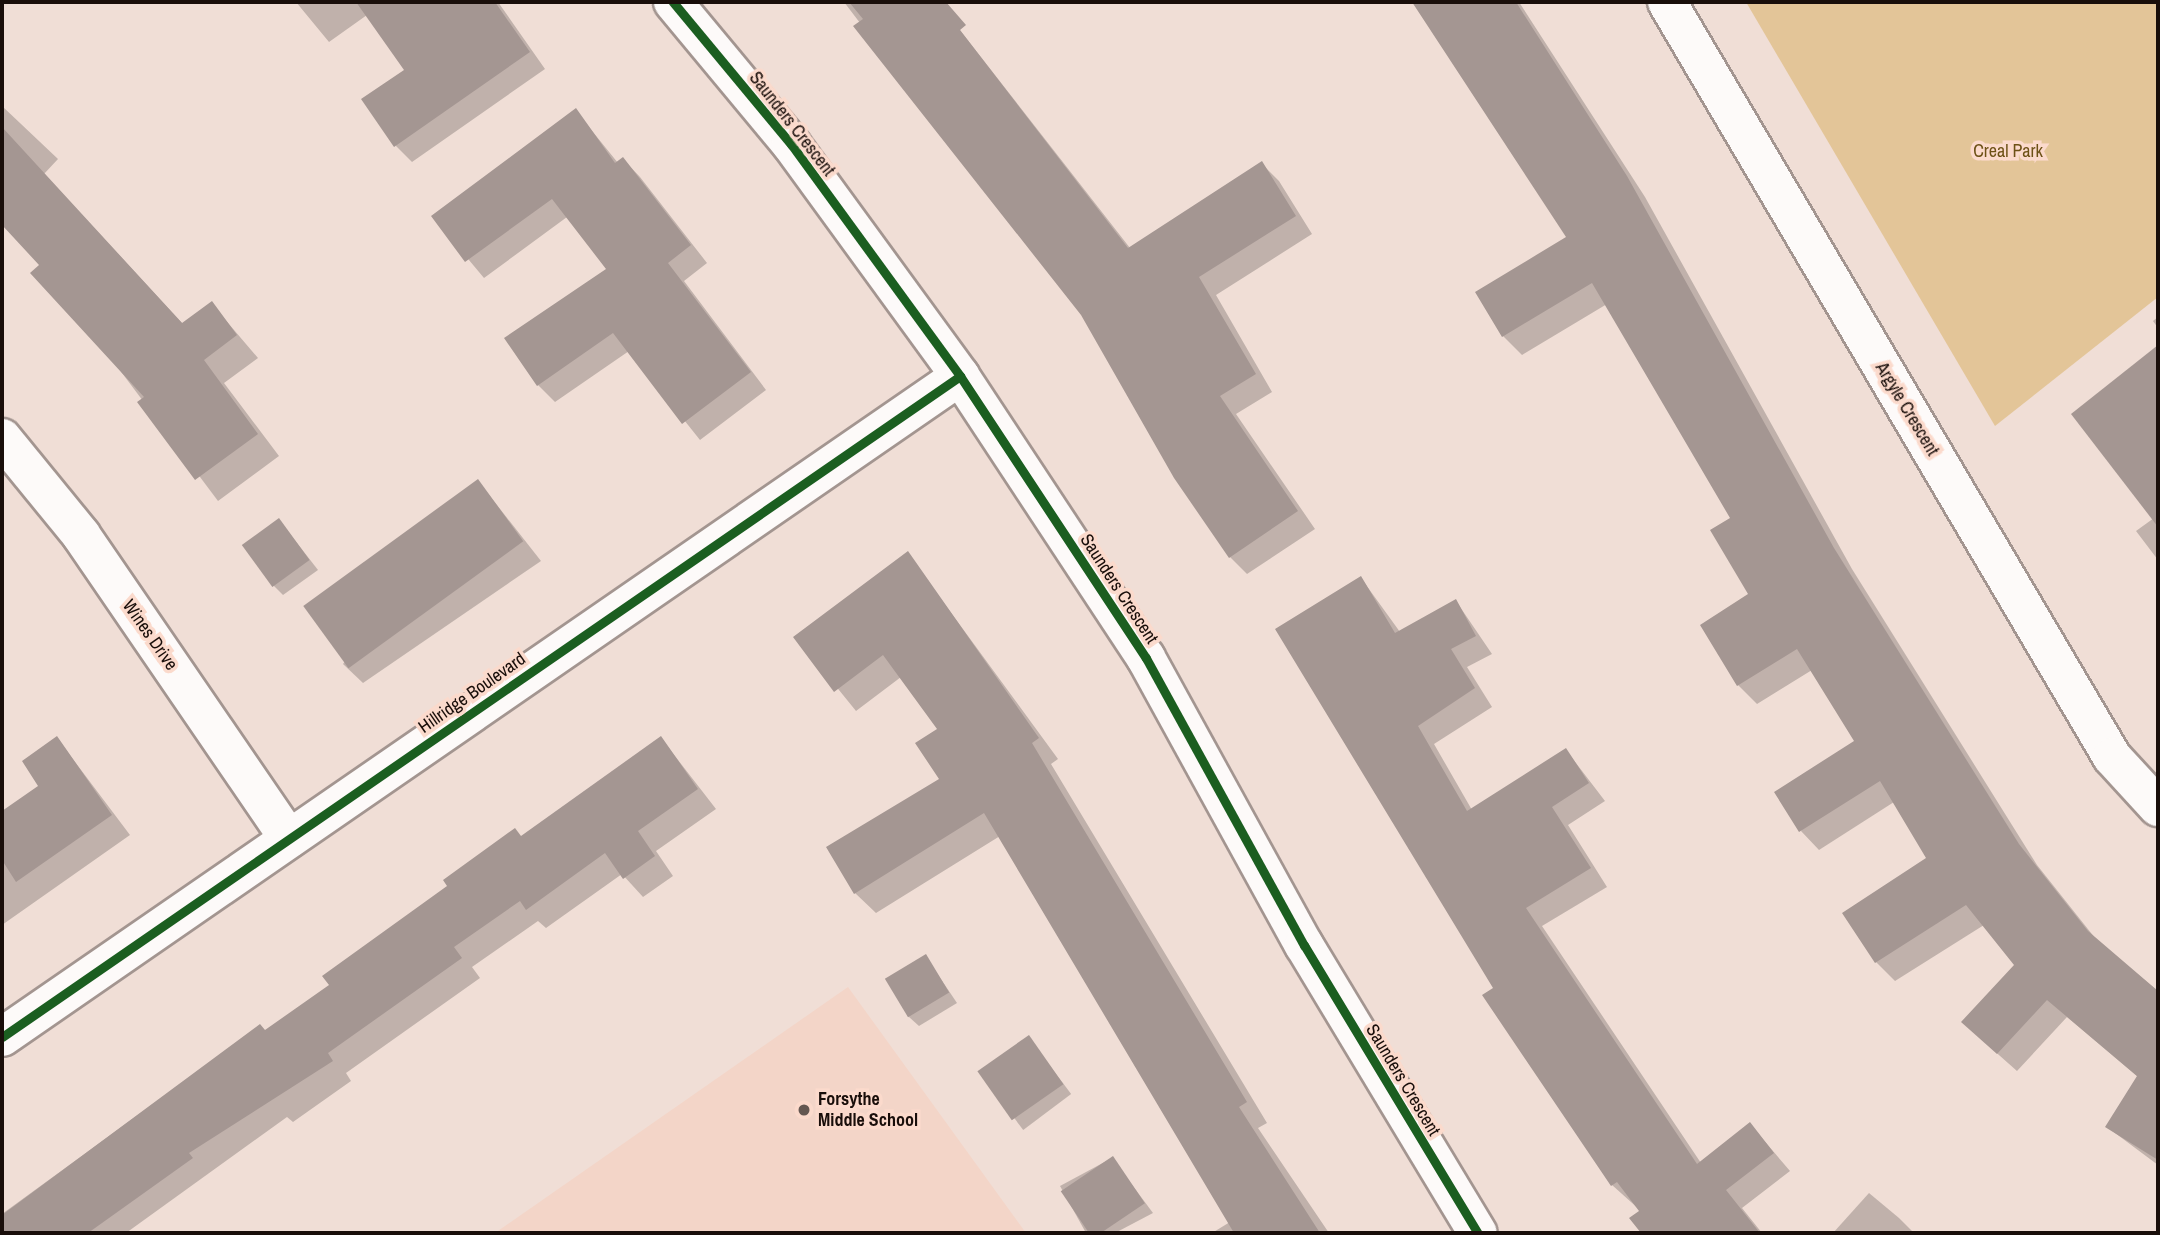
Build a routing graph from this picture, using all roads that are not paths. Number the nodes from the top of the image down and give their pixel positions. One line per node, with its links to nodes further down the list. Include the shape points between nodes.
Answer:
1 (673, 2): 3 (street, Saunders Crescent, via 791,144)
2 (1667, 2): 5 (street, Argyle Crescent, via 2112,757)
3 (960, 376): 6 (street, Hillridge Boulevard); 8 (street, Saunders Crescent, via 1146,658 1304,945)
4 (2, 438): 6 (street, Wines Drive, via 80,535)
5 (2158, 807)
6 (289, 839): 7 (street, Hillridge Boulevard)
7 (2, 1037)
8 (1478, 1233)

